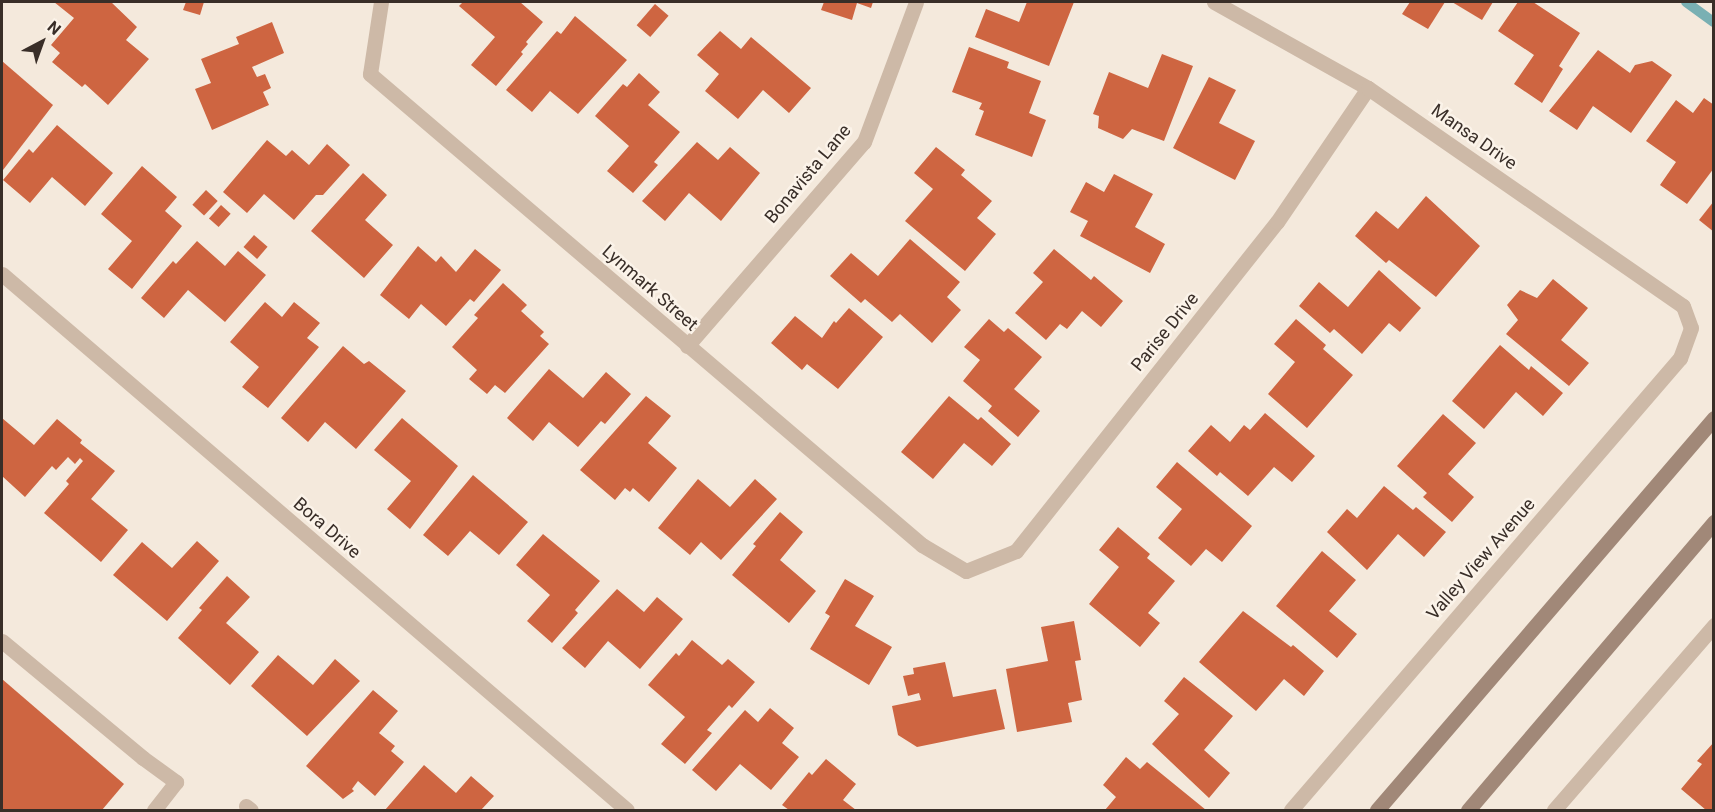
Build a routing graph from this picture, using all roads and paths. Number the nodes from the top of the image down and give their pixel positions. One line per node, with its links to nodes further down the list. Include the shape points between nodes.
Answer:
1 (381, 2): 7 (street, Lynmark Street, via 370,74)
2 (916, 2): 7 (street, Bonavista Lane, via 864,142)
3 (1214, 2): 4 (street, Mansa Drive)
4 (1368, 88): 6 (street, Mansa Drive, via 1683,306); 10 (street, Parise Drive, via 1277,222 1016,550)
5 (2, 274): 14 (street, Bora Drive)
6 (1691, 328): 15 (street, Valley View Avenue, via 1680,358)
7 (687, 346): 10 (street, Lynmark Street, via 922,545)
8 (1713, 418): 16 (main road)
9 (1713, 522): 17 (main road)
10 (966, 571)
11 (1713, 625): 18 (street)
12 (2, 641): 13 (street, via 176,782)
13 (154, 810)
14 (627, 810)
15 (1291, 810)
16 (1377, 810)
17 (1468, 810)
18 (1554, 810)

